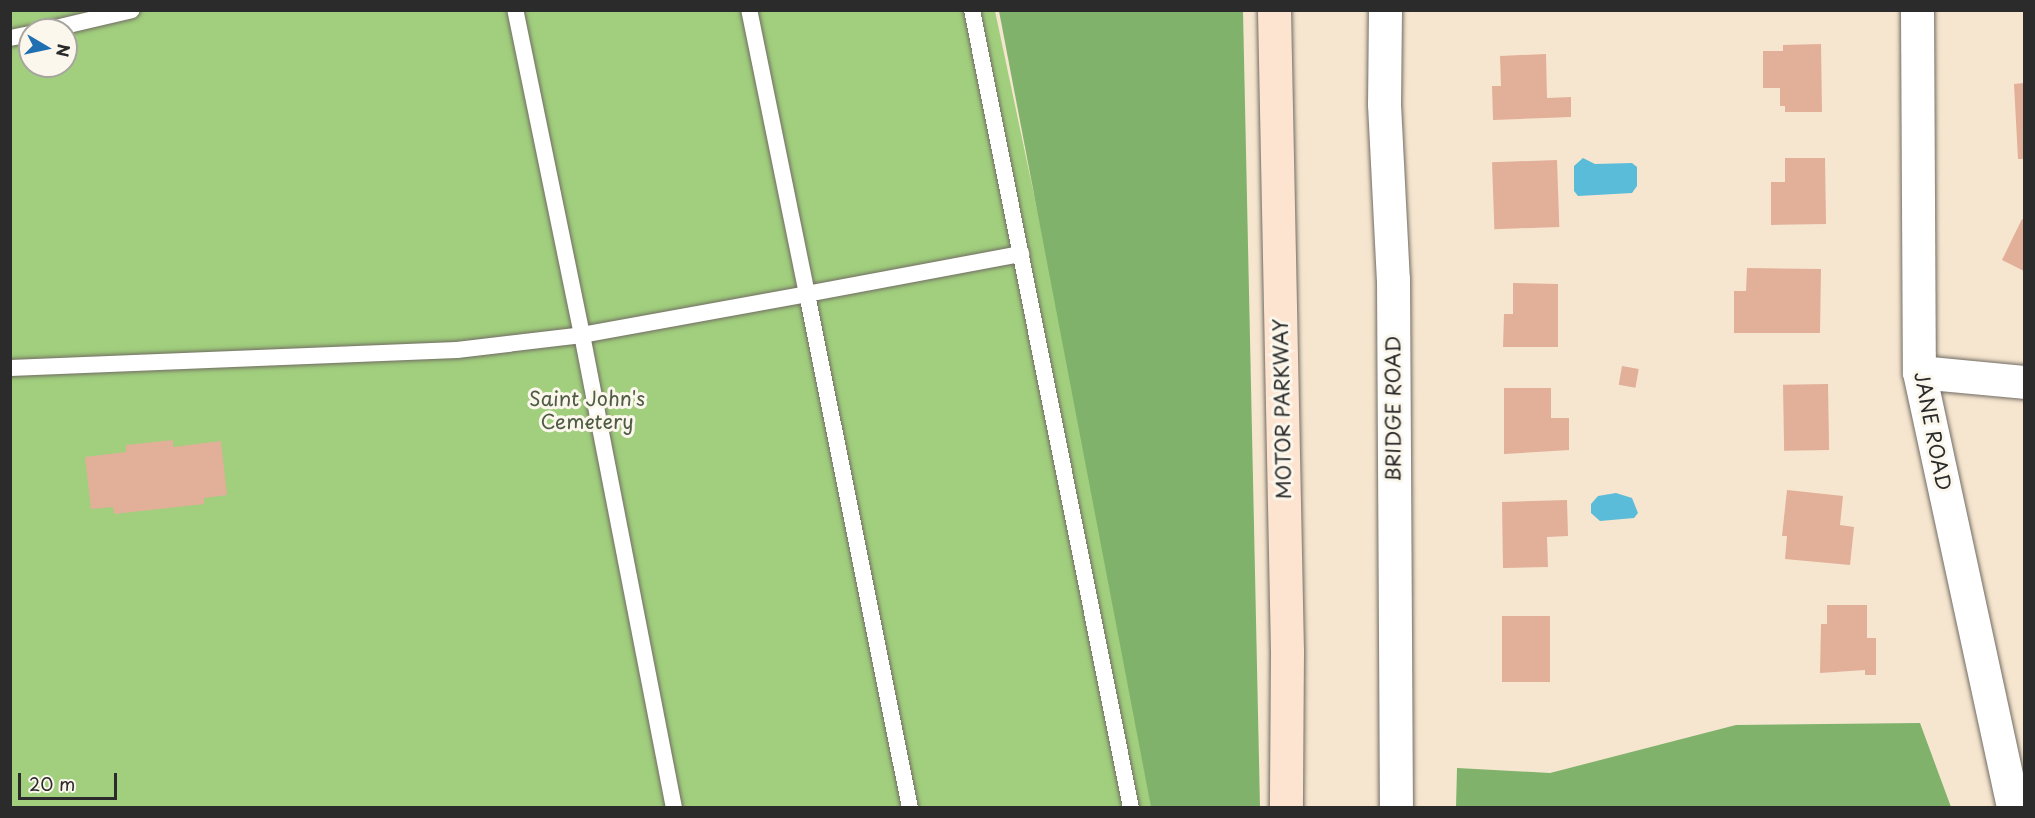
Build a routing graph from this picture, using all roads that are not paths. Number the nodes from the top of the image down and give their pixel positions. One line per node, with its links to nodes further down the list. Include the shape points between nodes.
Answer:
1 (132, 10): 8 (lane)
2 (515, 10): 11 (lane)
3 (749, 10): 10 (lane)
4 (972, 10): 9 (lane)
5 (1274, 10): 18 (main road, MOTOR PARKWAY, via 1287,651)
6 (1385, 10): 19 (street, BRIDGE ROAD, via 1384,104 1393,279)
7 (1917, 10): 13 (street, JANE ROAD)
8 (78, 23)
9 (1021, 254): 10 (lane); 17 (lane)
10 (807, 294): 11 (lane); 16 (lane)
11 (582, 335): 12 (lane, via 457,350); 15 (lane)
12 (10, 368)
13 (1919, 372): 14 (street); 20 (street, JANE ROAD)
14 (2025, 382)
15 (674, 807)
16 (910, 807)
17 (1131, 807)
18 (1286, 807)
19 (1396, 807)
20 (2013, 807)

